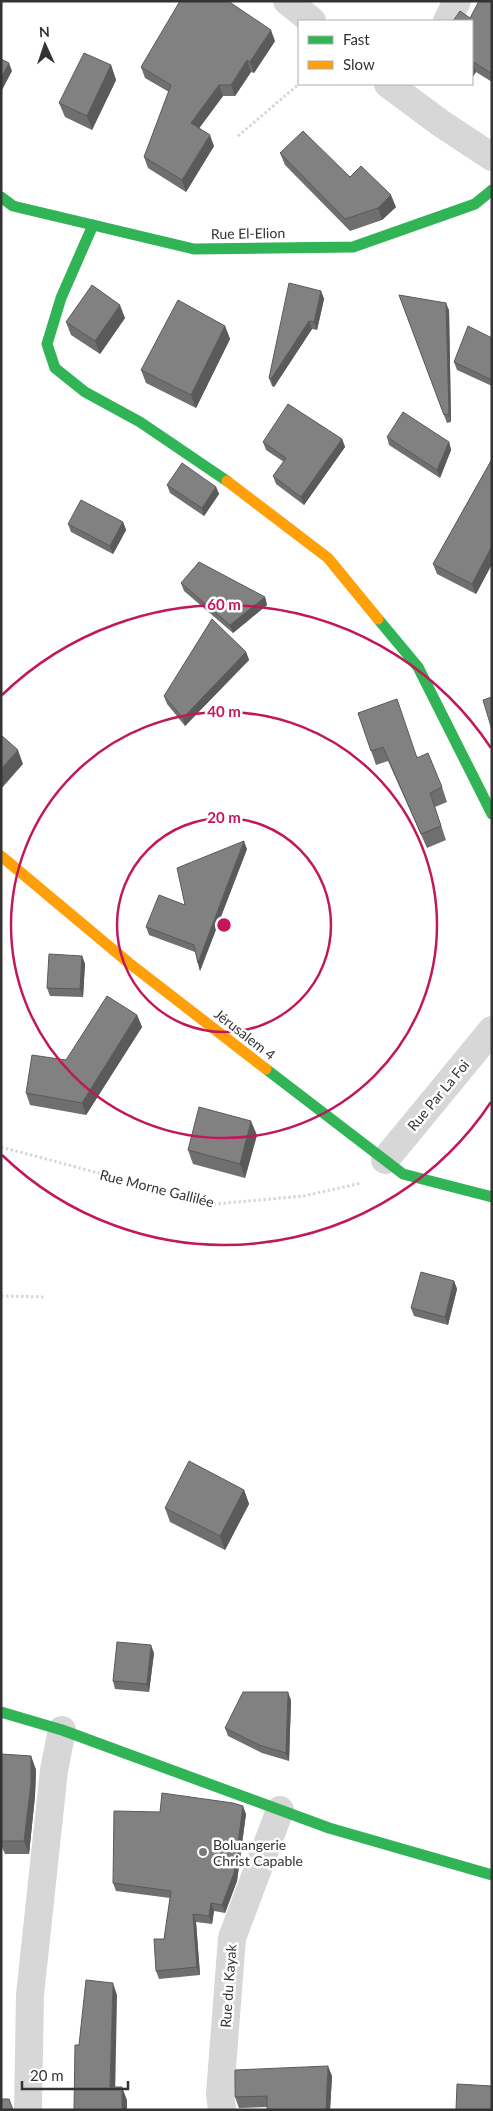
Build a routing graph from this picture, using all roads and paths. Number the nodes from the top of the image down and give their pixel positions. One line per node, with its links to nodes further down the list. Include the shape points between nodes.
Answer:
1 (287, 1): 3 (street)
2 (457, 1): 4 (street)
3 (311, 20)
4 (448, 20)
5 (298, 85): 7 (path)
6 (397, 87): 8 (street)
7 (238, 136)
8 (492, 157)
9 (492, 190): 11 (street, Rue El-Elion, via 475,204 353,247 194,249)
10 (1, 197): 11 (street, Rue El-Elion, via 13,206)
11 (93, 225): 12 (street, via 61,298 47,344 55,368 85,392 140,422 214,471 328,558 418,666)
12 (492, 814)
13 (1, 856): 16 (street, Jérusalem 4, via 129,963)
14 (492, 1030): 16 (street, Rue Par La Foi)
15 (1, 1147): 16 (path, Rue Morne Gallilée, via 215,1204 304,1196)
16 (394, 1167): 17 (street, Jérusalem 4)
17 (492, 1197)
18 (1, 1296): 19 (path)
19 (46, 1296)
20 (1, 1712): 21 (street)
21 (62, 1730): 22 (street); 24 (street, via 54,1770 30,1995)
22 (280, 1810): 23 (street, via 329,1828); 25 (street, Rue du Kayak, via 232,1938 220,2094)
23 (492, 1875)
24 (28, 2110)
25 (222, 2110)

